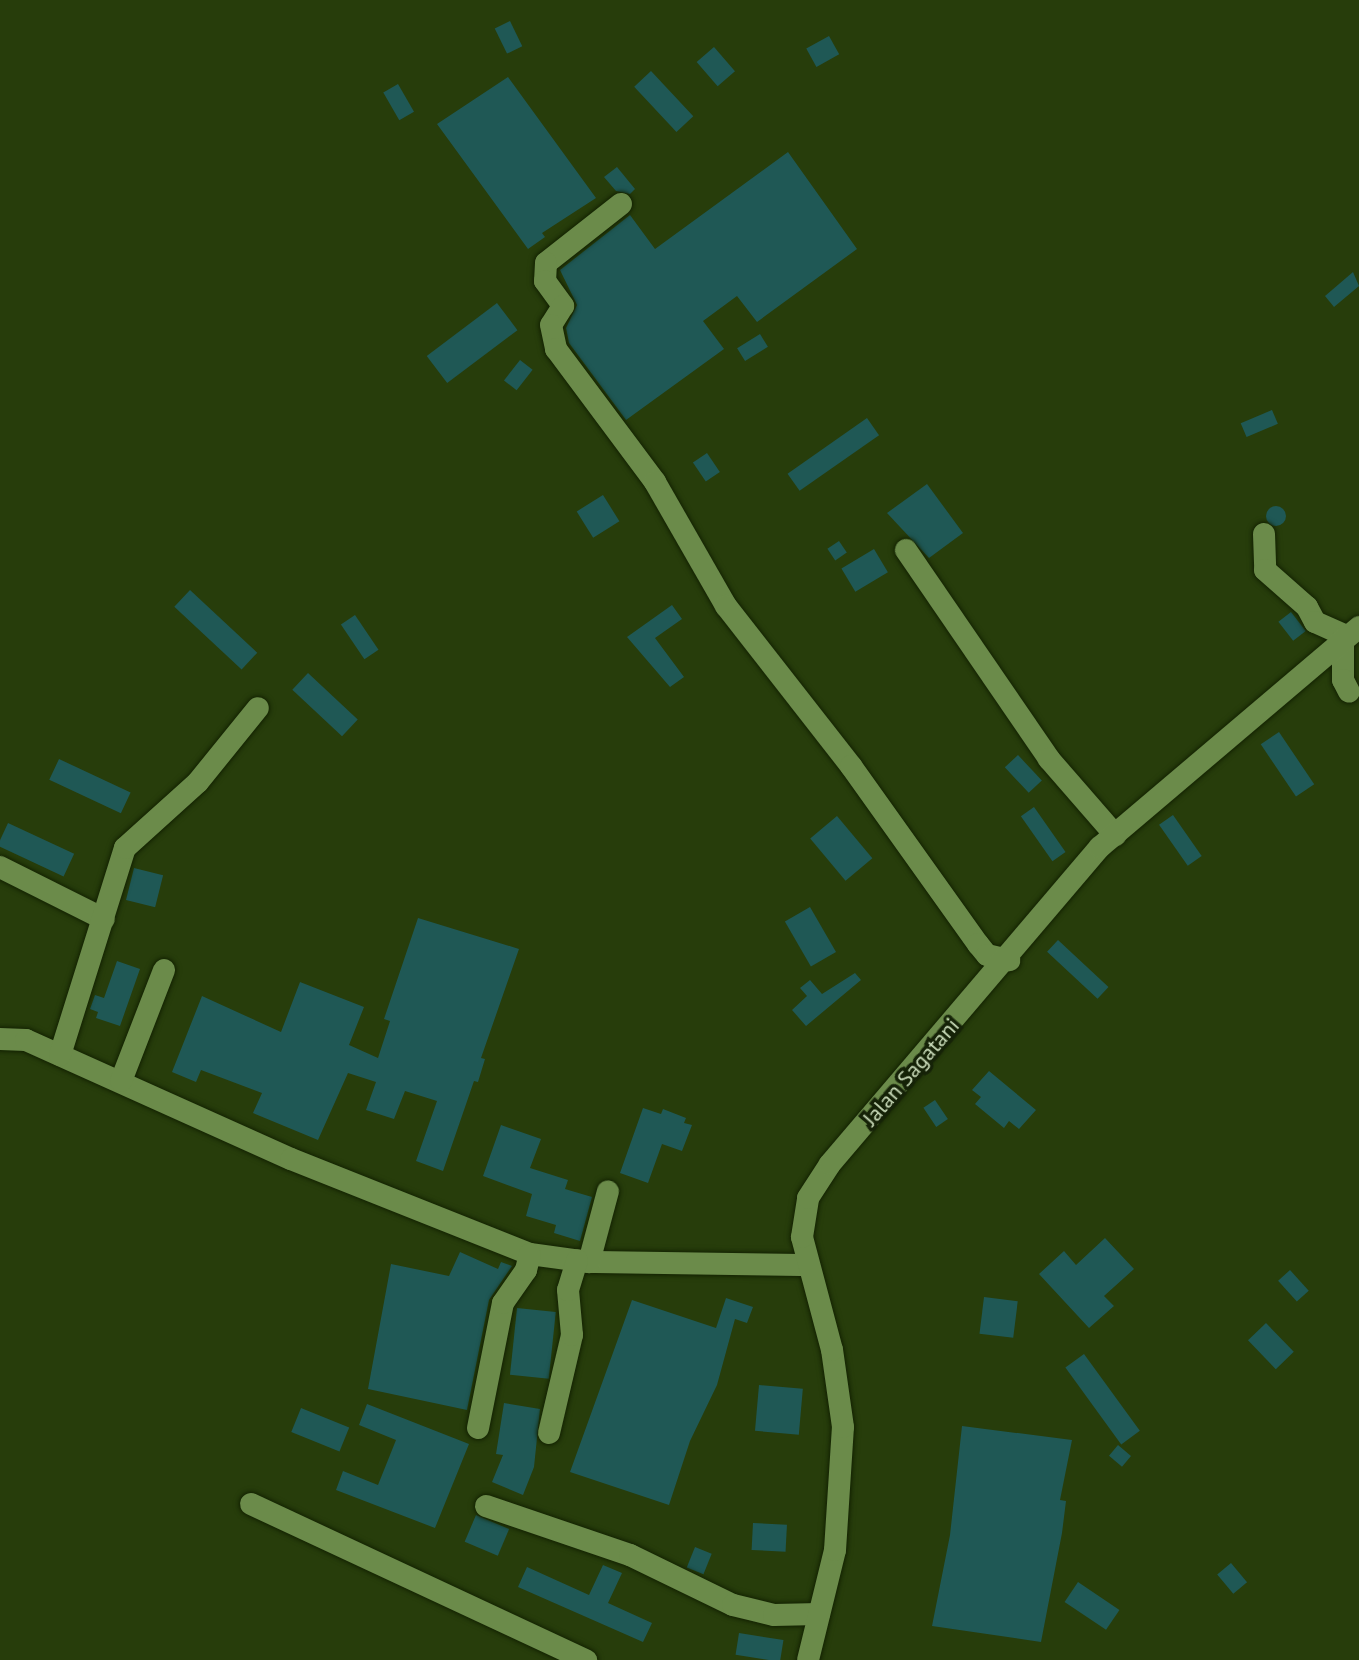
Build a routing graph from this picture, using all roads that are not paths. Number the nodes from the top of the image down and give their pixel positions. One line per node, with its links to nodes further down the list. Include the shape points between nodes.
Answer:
1 (621, 204): 10 (street, via 570,242 542,272 563,306 551,325 556,349 655,482 726,606 851,766 978,944 987,955)
2 (1264, 534): 4 (street, via 1265,570 1307,607 1315,622)
3 (906, 550): 7 (street, via 1049,759)
4 (1349, 634): 5 (street, via 1343,680); 7 (street, Jalan Sagatani)
5 (1349, 692)
6 (258, 708): 9 (street, via 198,782 125,848)
7 (1115, 835): 10 (street, Jalan Sagatani)
8 (0, 867): 9 (street)
9 (104, 919): 13 (street)
10 (1009, 960): 18 (street, Jalan Sagatani, via 823,1175 808,1198 802,1237)
11 (164, 970): 14 (street)
12 (0, 1039): 13 (street, via 26,1040)
13 (60, 1055): 14 (street)
14 (121, 1081): 16 (street, via 291,1159)
15 (608, 1191): 17 (street)
16 (530, 1254): 17 (street); 19 (street, via 526,1270 503,1303)
17 (583, 1261): 18 (street); 20 (street, via 568,1290 572,1335)
18 (807, 1265): 23 (street, Jalan Sagatani, via 832,1350 843,1427 835,1550)
19 (478, 1428)
20 (549, 1433)
21 (251, 1504): 24 (street)
22 (486, 1506): 23 (street, via 630,1555 733,1605 774,1615)
23 (819, 1614): 25 (street, Jalan Sagatani)
24 (586, 1660)
25 (808, 1660)

